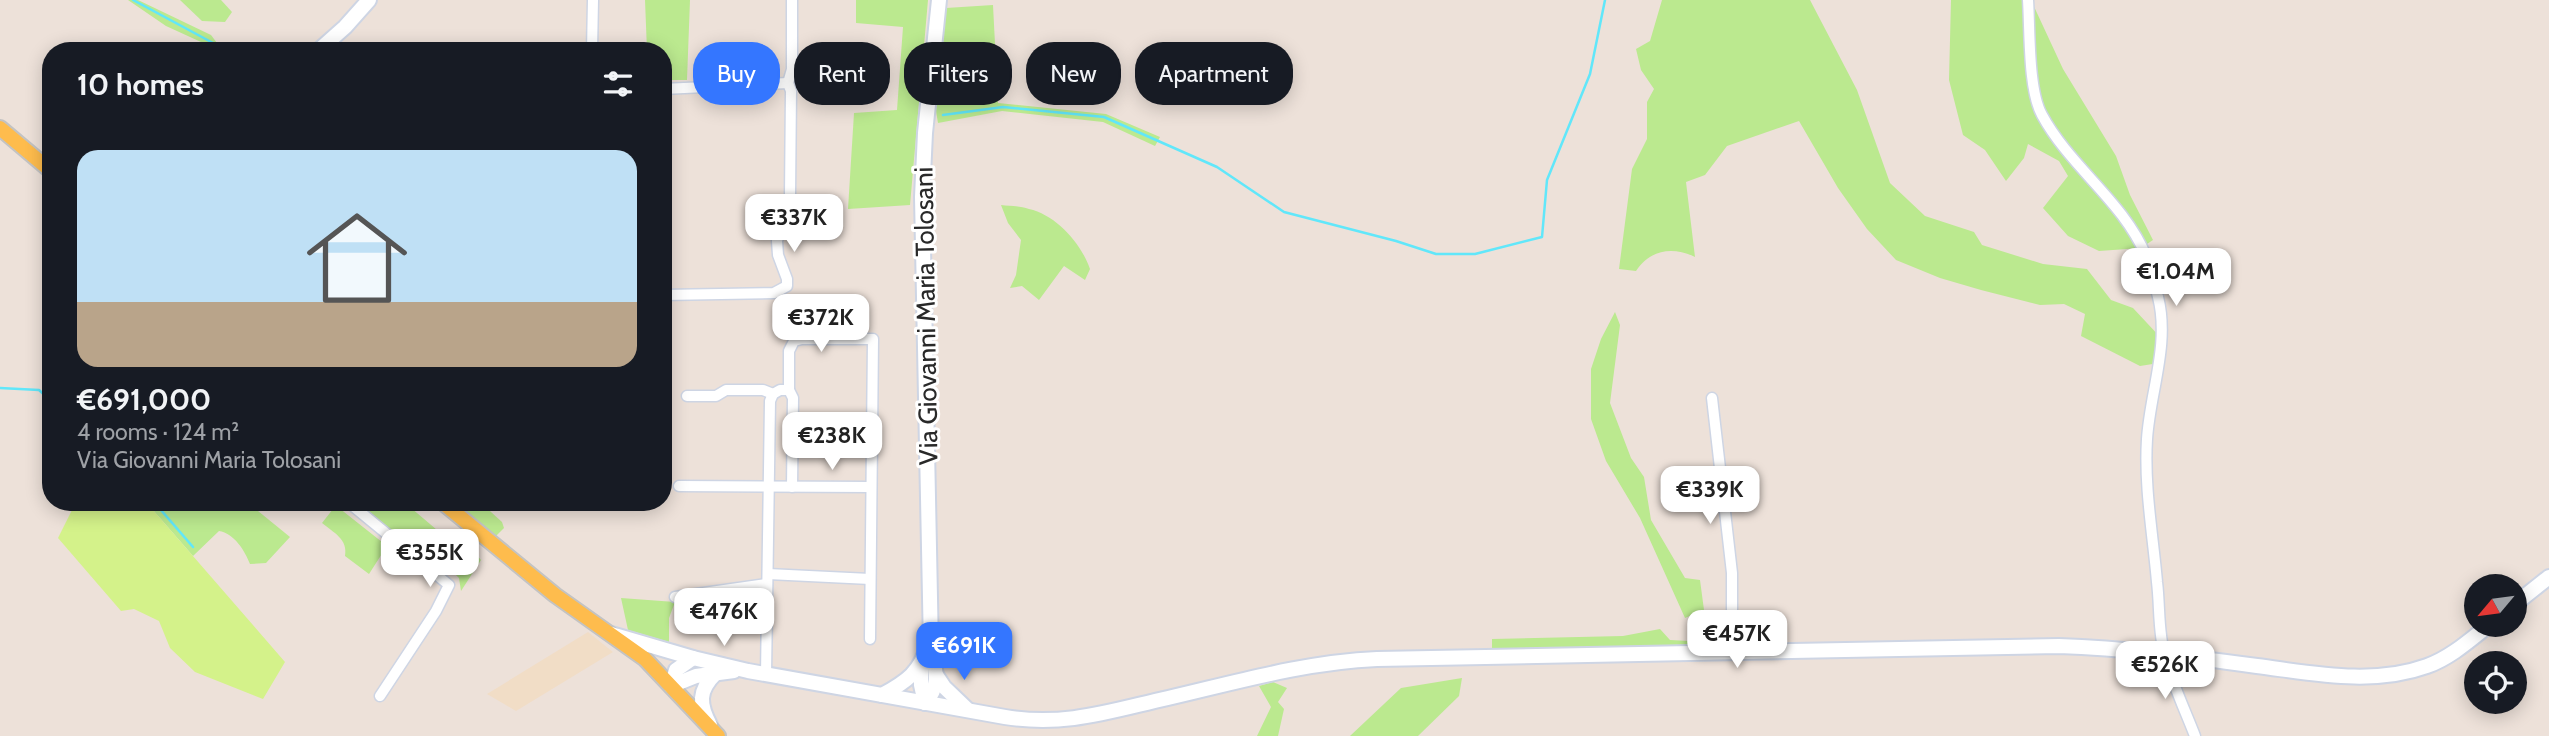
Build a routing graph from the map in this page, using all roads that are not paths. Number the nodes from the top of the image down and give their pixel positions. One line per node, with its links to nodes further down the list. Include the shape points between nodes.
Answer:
1 (369, 0): 6 (main road)
2 (593, 0): 7 (street)
3 (792, 0): 8 (street)
4 (939, 0): 29 (main road, Via Giovanni Maria Tolosani, via 922,197)
5 (2028, 0): 33 (street, via 2035,91 2042,115 2129,228 2146,256 2160,307 2159,363 2147,442)
6 (328, 42)
7 (592, 42)
8 (788, 83): 9 (street); 12 (street, via 790,195 777,241 786,286 774,293)
9 (672, 89)
10 (0, 128): 11 (main road)
11 (42, 160)
12 (672, 295)
13 (789, 390): 14 (street); 19 (street, via 793,404); 20 (street, via 789,351 794,341 873,339)
14 (773, 394): 15 (street, via 726,390 716,396); 18 (street)
15 (687, 396)
16 (1712, 398): 32 (street, via 1732,573)
17 (679, 486): 18 (street)
18 (769, 487): 19 (street); 24 (street)
19 (792, 487): 20 (street)
20 (871, 487): 25 (street)
21 (359, 511): 42 (street, via 449,585)
22 (453, 511): 28 (main road, via 555,595)
23 (2549, 577): 26 (main road)
24 (768, 579): 25 (street); 27 (street); 39 (street)
25 (870, 579): 31 (street)
26 (2527, 594)
27 (675, 597)
28 (611, 634): 34 (main road); 40 (main road)
29 (930, 634): 35 (main road, Via Giovanni Maria Tolosani); 37 (main road, Via Giovanni Maria Tolosani)
30 (2473, 637): 33 (main road, via 2441,661 2388,675 2330,675)
31 (870, 639)
32 (1732, 653): 33 (main road, via 2059,646); 44 (main road, via 1338,661 1068,720 1032,721)
33 (2164, 654): 46 (street)
34 (693, 658): 36 (main road); 40 (main road, via 676,670)
35 (921, 665): 41 (main road); 43 (main road, Via Giovanni Maria Tolosani)
36 (747, 671): 38 (main road); 39 (main road)
37 (936, 673): 43 (main road, Via Giovanni Maria Tolosani, via 936,687); 44 (main road, Via Giovanni Maria Tolosani)
38 (715, 674): 40 (main road); 45 (main road, via 701,698 702,710)
39 (766, 675): 41 (main road)
40 (671, 686): 45 (main road)
41 (882, 695): 43 (main road)
42 (380, 696)
43 (925, 703): 44 (main road)
44 (968, 710)
45 (715, 733)
46 (2195, 736)

